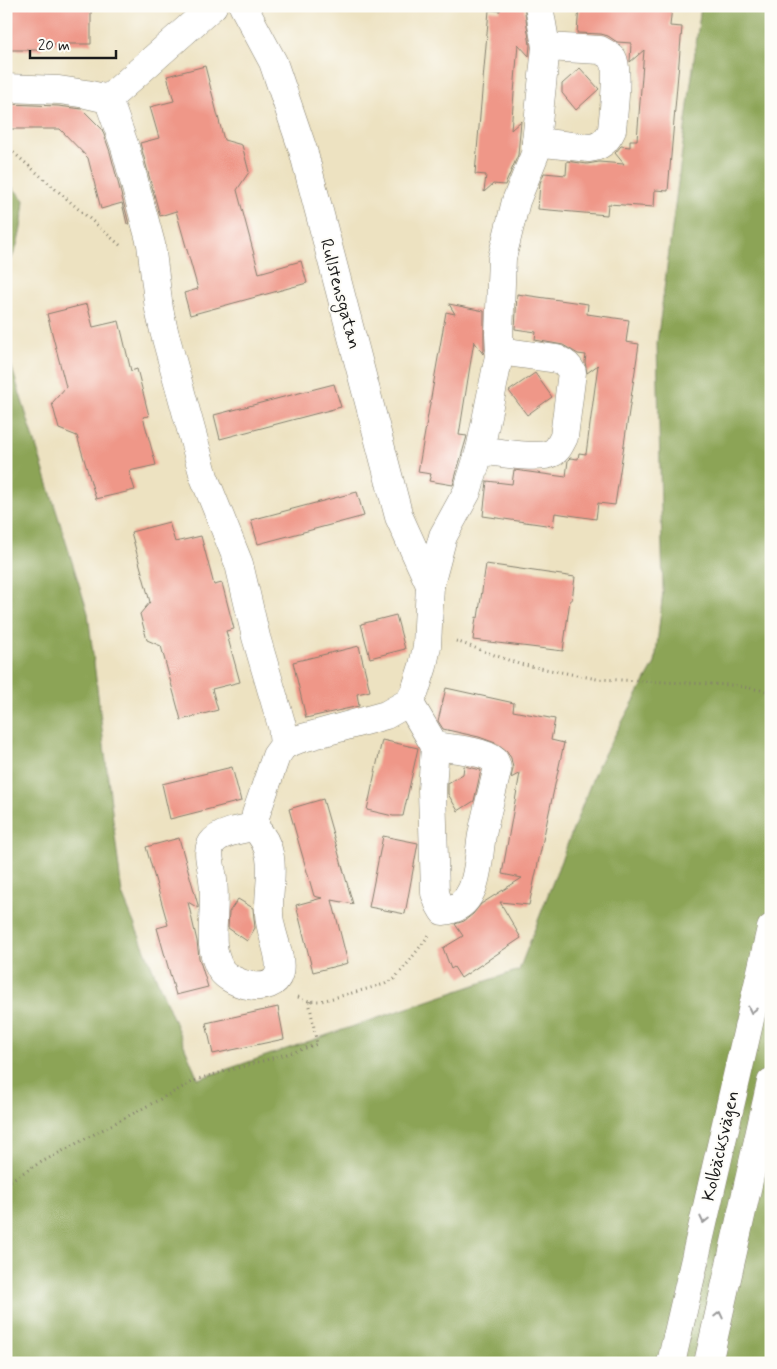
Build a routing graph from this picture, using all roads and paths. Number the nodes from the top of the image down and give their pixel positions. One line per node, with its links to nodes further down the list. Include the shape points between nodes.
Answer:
1 (213, 6): 6 (main road)
2 (243, 6): 12 (main road, Rullstensgatan, via 273,62 302,150 399,517)
3 (539, 6): 4 (main road)
4 (546, 47): 7 (main road); 7 (main road, via 600,50 614,60 612,130 597,148)
5 (6, 88): 6 (main road, via 59,90)
6 (108, 99): 9 (main road, via 125,147 151,244)
7 (536, 142): 10 (main road, via 535,154 516,201 502,258)
8 (6, 146): 9 (path)
9 (155, 276): 16 (main road, via 164,331 204,477 239,564 282,726)
10 (500, 351): 11 (main road); 11 (main road, via 557,359 570,367 564,437 554,453 546,455)
11 (480, 450): 12 (main road, via 467,492 443,536)
12 (430, 585): 13 (main road)
13 (428, 614): 14 (path, via 454,640 519,664 597,679 733,686); 15 (main road, via 423,666)
14 (771, 692)
15 (409, 702): 16 (main road, via 386,715); 17 (main road)
16 (284, 745): 18 (main road, via 276,756)
17 (435, 746): 19 (main road, via 432,790 435,893); 19 (main road, via 485,755 497,765 473,888 459,906)
18 (254, 827): 21 (main road, via 266,843 271,860 269,919 279,963); 21 (main road, via 230,832 213,842 210,848 215,894 214,954 225,975 238,983 263,986)
19 (443, 910): 22 (path, via 427,939 394,979 341,996)
20 (771, 928): 25 (main road, Kolbäcksvägen, one-way to 25)
21 (276, 980): 22 (path, via 298,998)
22 (309, 1001): 24 (path, via 317,1044 198,1079)
23 (771, 1082): 26 (main road, Kolbäcksvägen, one-way to 23)
24 (6, 1183)
25 (671, 1363)
26 (708, 1363)

